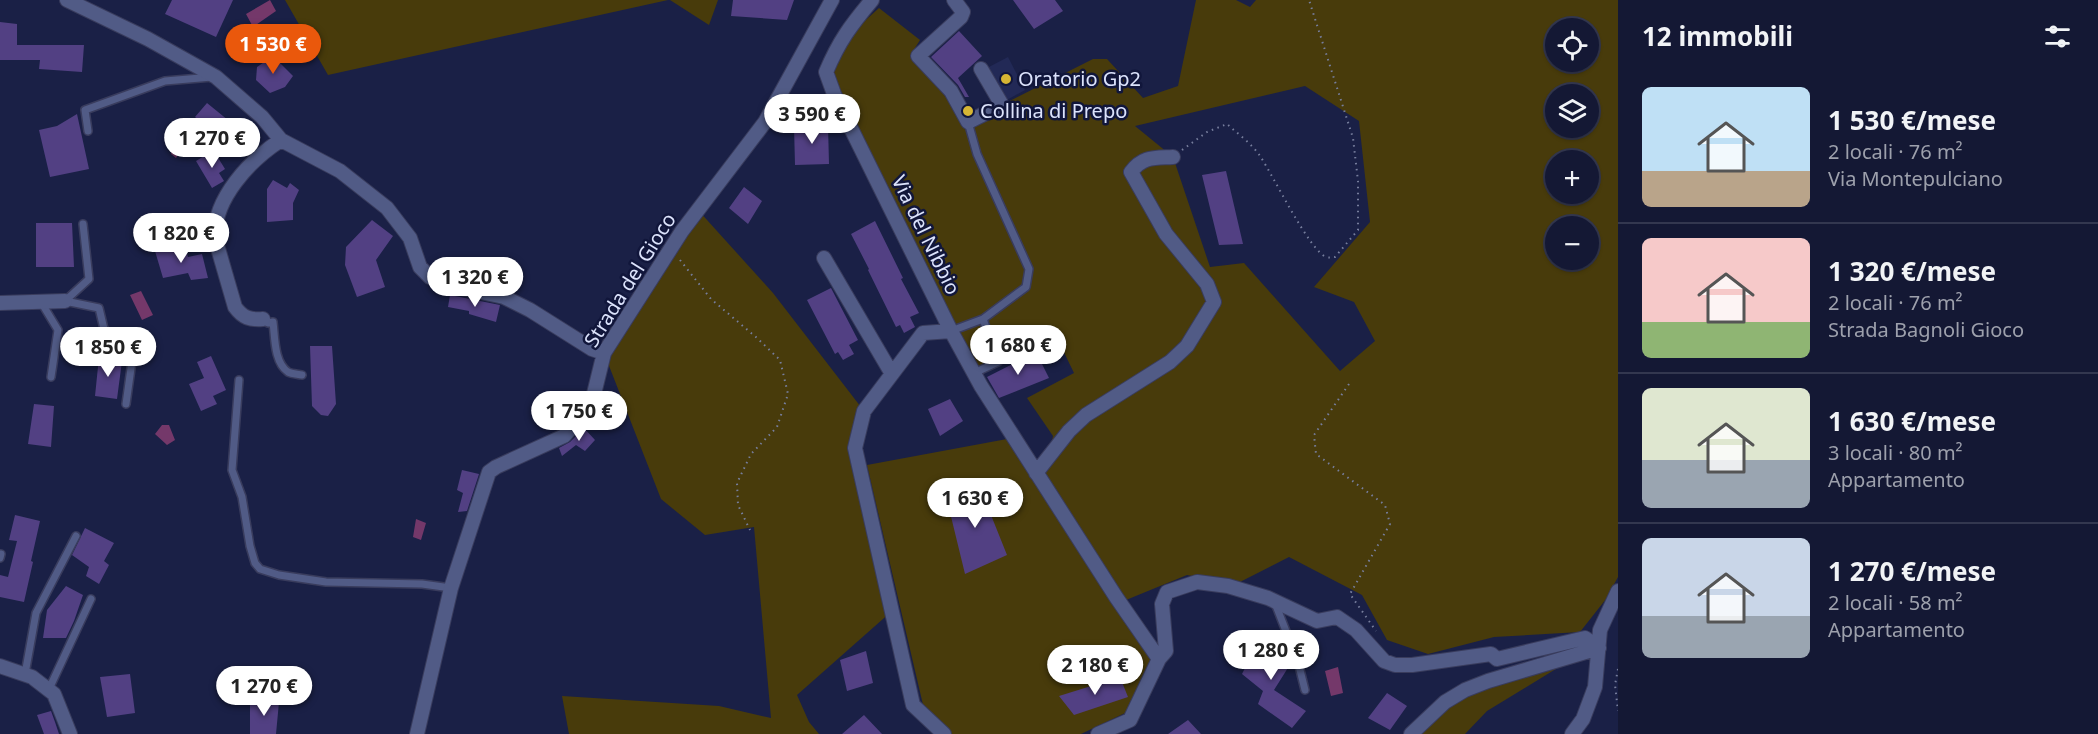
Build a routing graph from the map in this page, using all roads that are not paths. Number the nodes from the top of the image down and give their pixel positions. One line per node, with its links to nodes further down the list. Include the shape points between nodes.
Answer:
1 (67, 0): 6 (street)
2 (832, 0): 19 (street, Strada del Gioco, via 765,122 682,231)
3 (872, 0): 18 (street, Via del Nibbio, via 837,46 826,72)
4 (954, 0): 7 (street, via 963,12 961,17 918,56 951,91)
5 (981, 69): 7 (street, via 1002,105)
6 (216, 77): 8 (lane, via 165,81 85,110); 9 (street, via 262,117)
7 (968, 122): 17 (lane, via 977,154 1029,269 1026,287)
8 (88, 131)
9 (280, 140): 16 (street, via 239,176 216,217 214,229 235,307 251,320); 19 (street, via 340,171 387,208 410,238 420,267 430,277 448,285 504,297)
10 (1173, 157): 26 (street, via 1150,158 1131,172 1166,234 1207,285 1214,302 1187,346 1170,363 1086,415)
11 (83, 224): 13 (lane, via 89,279)
12 (824, 258): 20 (street)
13 (64, 301): 14 (street); 25 (lane, via 99,309 104,329 133,354)
14 (41, 302): 15 (street); 23 (lane, via 58,330)
15 (0, 303)
16 (263, 319): 22 (lane, via 273,322 280,362 289,373)
17 (983, 319): 18 (lane); 21 (lane, via 998,362)
18 (951, 331): 20 (street, via 923,333); 21 (street, Via del Nibbio)
19 (604, 353): 28 (street, Strada del Gioco, via 591,406 579,421 564,436 489,472)
20 (892, 374): 40 (street, via 864,411 855,448 913,705)
21 (974, 374): 26 (street, Via del Nibbio)
22 (302, 375)
23 (51, 377)
24 (239, 380): 28 (lane, via 232,470 242,497 250,546 260,569 326,582)
25 (126, 404)
26 (1036, 473): 33 (street, Via del Nibbio)
27 (76, 536): 35 (lane, via 36,613)
28 (451, 588): 39 (street, Strada del Gioco)
29 (1618, 591): 32 (street, via 1600,630)
30 (91, 599): 36 (lane)
31 (1274, 600): 32 (street, via 1317,621 1337,617 1356,630 1384,661 1395,666 1491,654 1497,658 1585,638); 33 (street, via 1228,586 1197,582 1167,592 1162,604 1166,651); 37 (lane)
32 (1599, 648): 42 (street, via 1465,690 1445,702); 43 (street, via 1595,687)
33 (1159, 659): 41 (street, via 1130,720)
34 (0, 666): 35 (street)
35 (25, 674): 36 (street)
36 (49, 689): 38 (street)
37 (1305, 690)
38 (70, 734)
39 (417, 734)
40 (944, 734)
41 (1098, 734)
42 (1412, 734)
43 (1572, 734)

